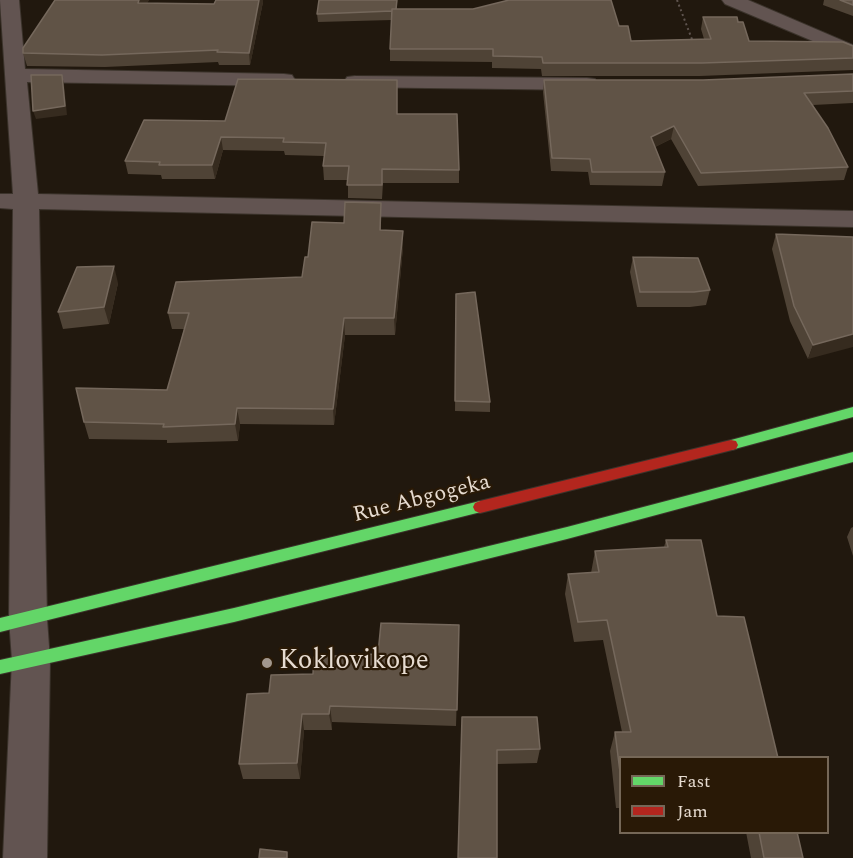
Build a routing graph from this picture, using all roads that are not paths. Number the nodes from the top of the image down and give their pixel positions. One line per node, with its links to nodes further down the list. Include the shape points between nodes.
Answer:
1 (9, 0): 4 (street)
2 (732, 0): 3 (street)
3 (853, 52)
4 (8, 75): 5 (street); 8 (street)
5 (301, 81)
6 (337, 81): 7 (street)
7 (607, 84)
8 (13, 201): 9 (street); 12 (street)
9 (853, 219)
10 (853, 412): 12 (main road, Rue Abgogeka)
11 (853, 457): 13 (main road, via 510,547)
12 (14, 622): 13 (street)
13 (15, 664): 14 (street)
14 (25, 858)

